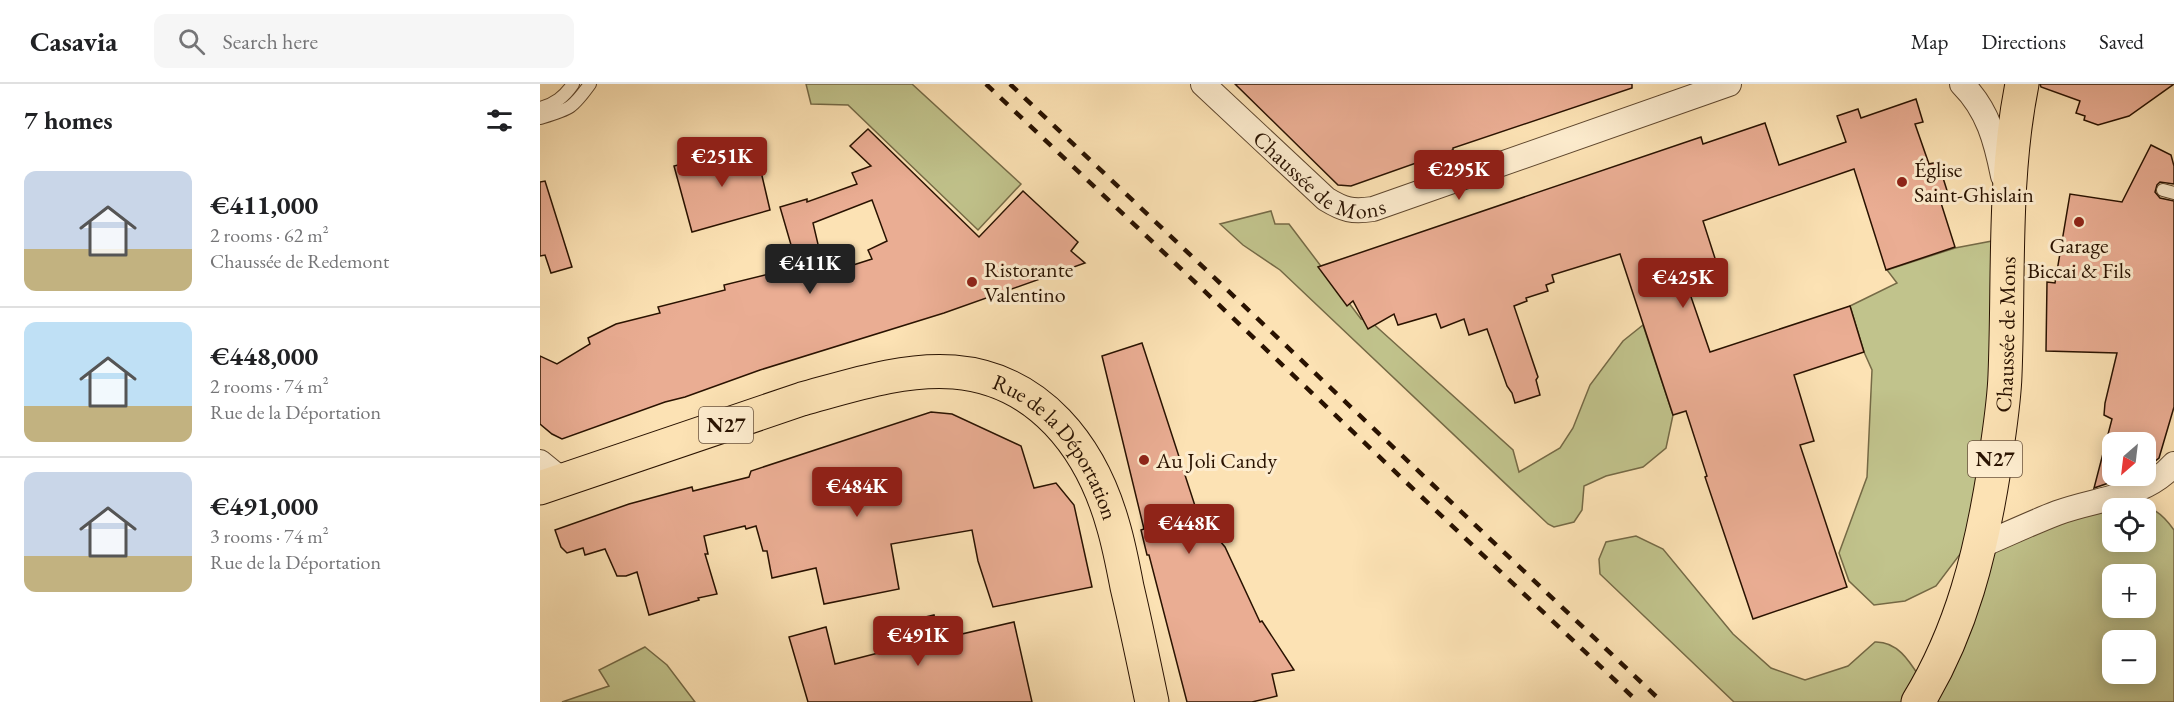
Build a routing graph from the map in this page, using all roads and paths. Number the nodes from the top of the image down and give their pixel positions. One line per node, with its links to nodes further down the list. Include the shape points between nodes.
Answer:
1 (573, 84): 9 (lane, via 551,105)
2 (590, 84): 10 (lane, via 575,105)
3 (1203, 84): 4 (street, Chaussée de Mons, via 1326,200 1342,209 1358,211)
4 (1729, 84)
5 (1962, 84): 11 (street, Chaussée de Mons, via 1980,106 1995,138)
6 (2002, 84): 7 (street)
7 (2010, 84)
8 (2022, 84): 11 (main road, Chaussée de Mons / N27, via 2014,125)
9 (540, 108)
10 (540, 118)
11 (2009, 203): 14 (main road, Chaussée de Mons / N27, via 2005,377 2000,432)
12 (2174, 464): 14 (street, via 2163,477 2144,487 2058,513)
13 (548, 477): 15 (main road, Rue de la Déportation / N27, via 802,399 891,377 952,372 983,376 1032,398 1070,436 1090,467 1113,524)
14 (1980, 546): 16 (main road, Chaussée de Mons / N27, via 1958,618)
15 (1152, 702)
16 (1918, 702)

